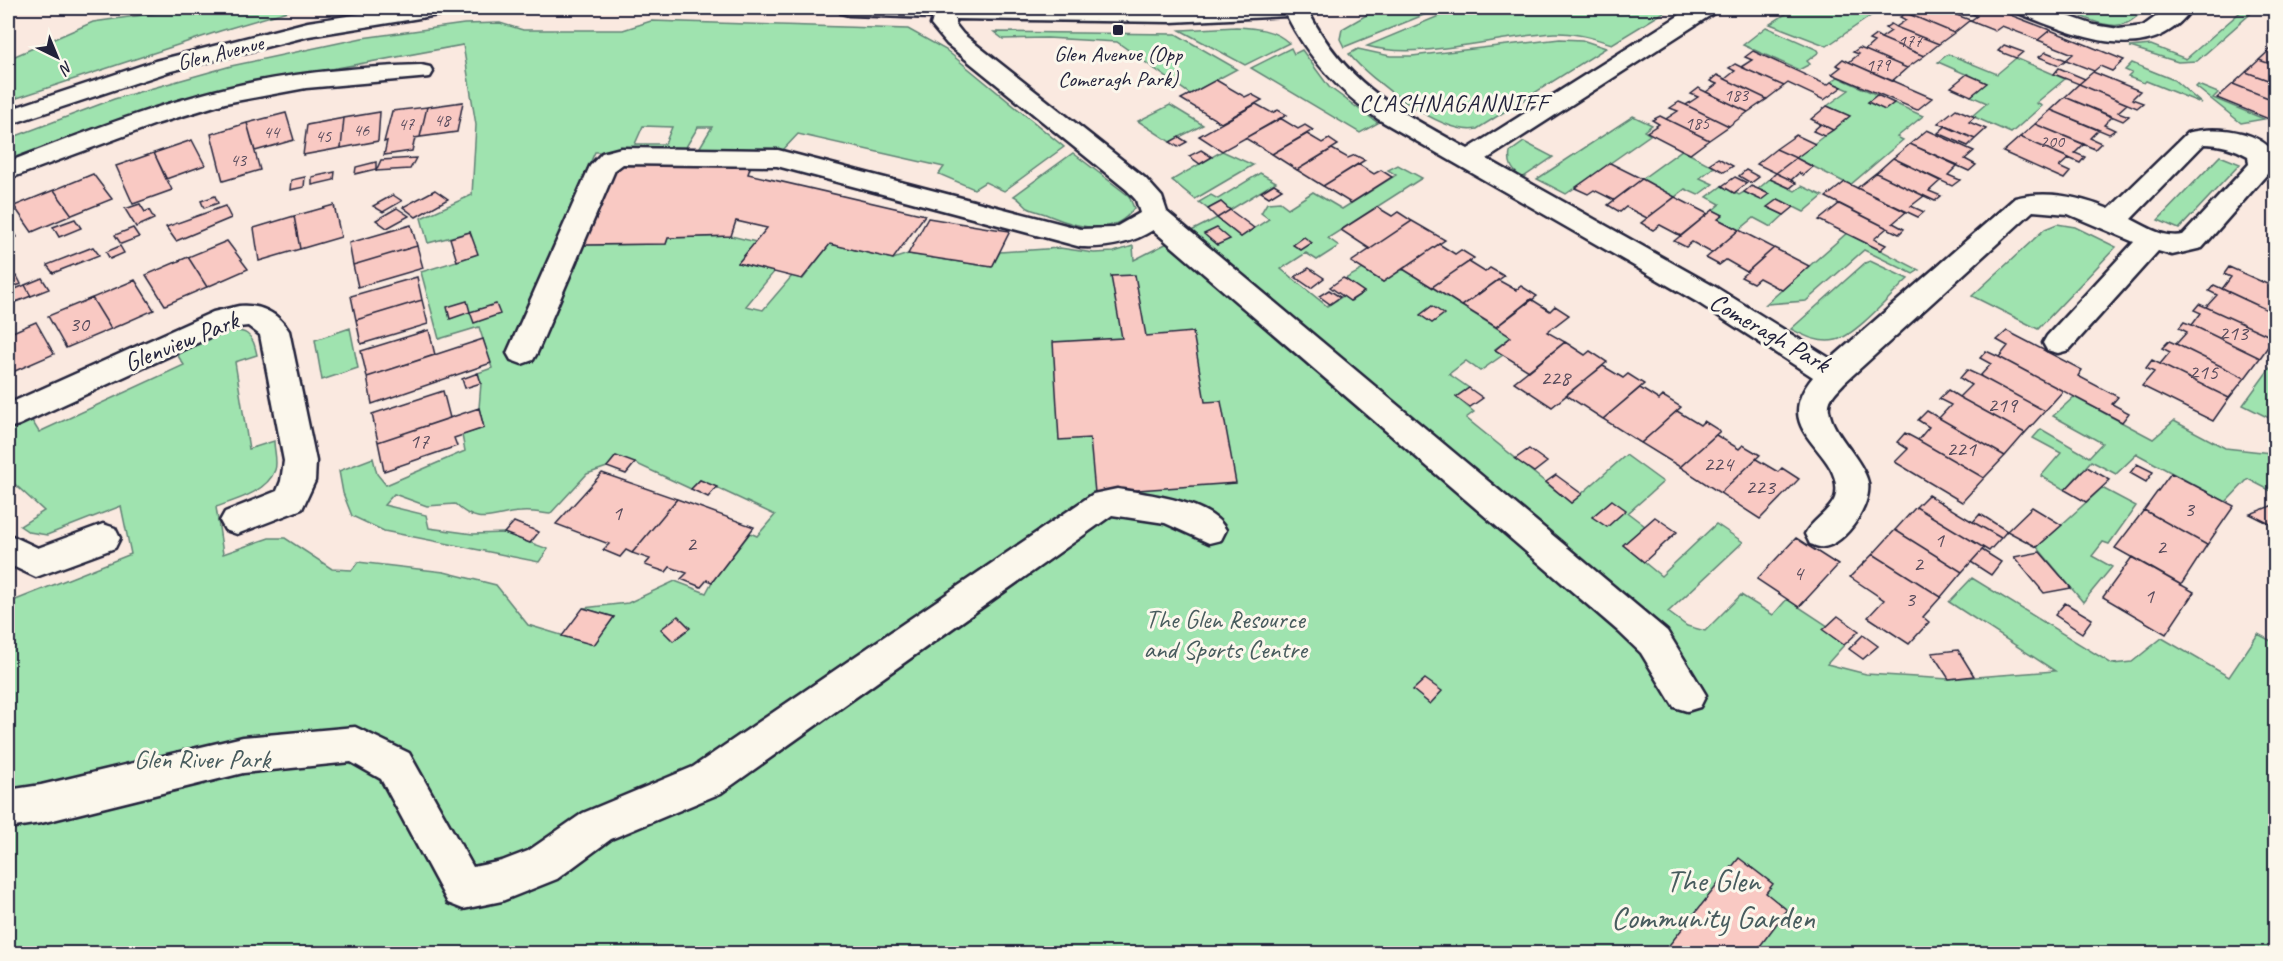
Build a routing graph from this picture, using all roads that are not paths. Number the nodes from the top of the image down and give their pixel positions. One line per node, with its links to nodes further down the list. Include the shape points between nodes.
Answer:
1 (438, 8): 9 (street, Glen Avenue, via 308,29 185,61)
2 (849, 8): 7 (street)
3 (1298, 8): 7 (street, via 1172,15); 10 (street, Comeragh Park, via 1322,56 1355,92)
4 (1706, 8): 10 (street)
5 (2026, 8): 6 (street, via 2092,31 2133,36 2152,31)
6 (2181, 8)
7 (945, 12): 12 (street, via 944,25 955,39 1136,184 1149,197)
8 (421, 72): 11 (street, via 288,83 228,96 152,118)
9 (8, 118)
10 (1468, 160): 17 (street, Comeragh Park, via 1707,295)
11 (8, 171)
12 (1154, 216): 16 (street, via 1119,237 1081,237 778,158 621,156 603,166); 24 (street, via 1631,620 1654,642)
13 (2112, 222): 14 (street, Comeragh Park); 14 (street, Comeragh Park, via 2196,138 2204,135 2230,140 2260,153 2262,165 2192,242 2172,246); 17 (street, Comeragh Park, via 2056,203 2025,204)
14 (2152, 240): 15 (street)
15 (2058, 344)
16 (522, 353)
17 (1833, 375): 21 (street, via 1816,394 1813,410 1849,475 1853,490 1848,507)
18 (8, 417): 19 (street, Glenview Park, via 223,319 249,314 263,319 274,332 300,461 298,481 290,500)
19 (237, 521)
20 (1209, 530): 25 (street, via 1172,511 1105,503 707,780 597,826 542,864 502,881 463,889 395,766 355,744 243,755 41,804)
21 (1822, 534)
22 (103, 538): 23 (street, via 36,563)
23 (8, 548)
24 (1687, 695)
25 (8, 808)

